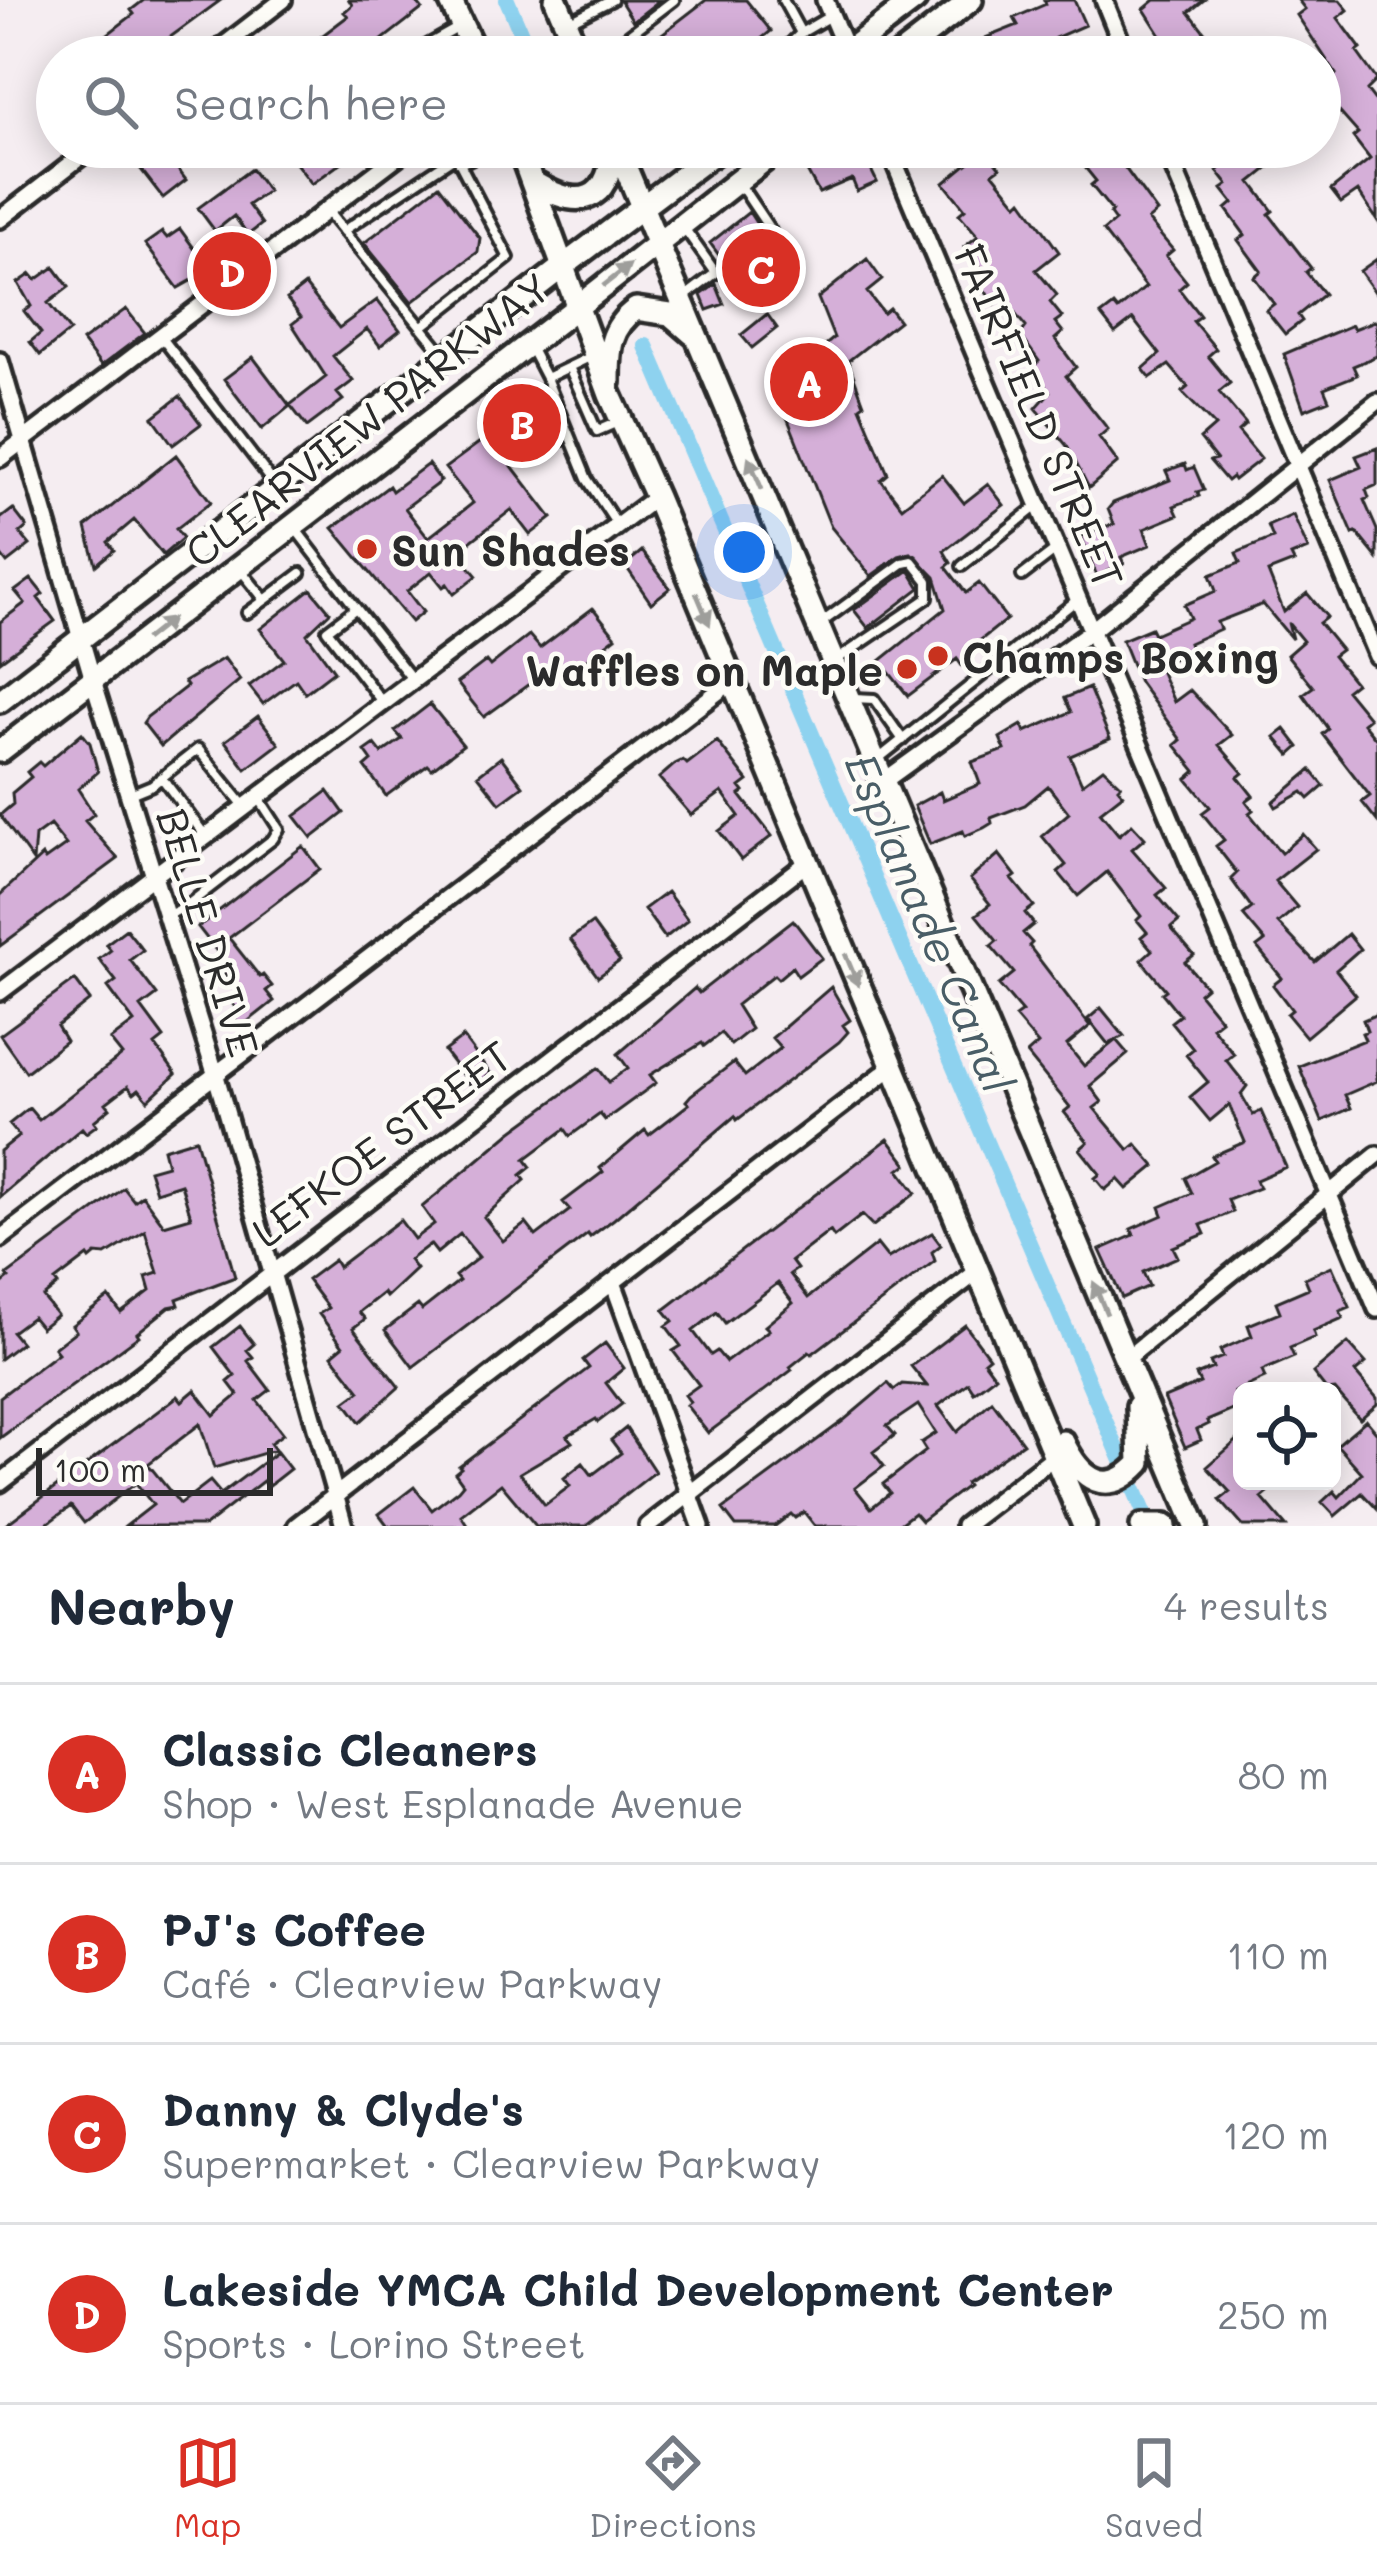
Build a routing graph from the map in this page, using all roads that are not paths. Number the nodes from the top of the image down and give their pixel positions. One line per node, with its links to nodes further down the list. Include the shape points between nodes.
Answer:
1 (283, 0): 14 (street)
2 (450, 0): 12 (main road)
3 (556, 0): 11 (main road)
4 (612, 0): 11 (lane)
5 (674, 0): 18 (lane)
6 (783, 0): 13 (lane)
7 (915, 0): 20 (main road)
8 (971, 0): 21 (main road)
9 (1104, 0): 22 (street)
10 (828, 8): 13 (lane)
11 (566, 23): 17 (main road)
12 (462, 25): 15 (lane); 16 (main road)
13 (801, 32): 19 (lane)
14 (236, 36)
15 (444, 36)
16 (467, 36)
17 (572, 36)
18 (627, 36)
19 (797, 36)
20 (869, 36)
21 (924, 36)
22 (1119, 36)
23 (66, 168): 38 (street)
24 (380, 168): 37 (street)
25 (438, 168): 40 (lane)
26 (462, 168): 46 (lane, via 508,259)
27 (529, 168): 35 (main road)
28 (610, 168): 35 (main road, via 586,199)
29 (625, 168): 36 (main road)
30 (683, 168): 36 (main road, CLEARVIEW PARKWAY)
31 (754, 168): 34 (main road, CLEARVIEW PARKWAY)
32 (897, 168): 63 (street, FAIRFIELD STREET)
33 (1174, 168): 60 (street)
34 (737, 181): 39 (main road, CLEARVIEW PARKWAY); 43 (lane, via 771,231)
35 (536, 184): 42 (main road)
36 (644, 207): 41 (main road); 42 (main road, CLEARVIEW PARKWAY)
37 (328, 212): 40 (lane); 47 (street)
38 (0, 219)
39 (682, 224): 41 (main road, CLEARVIEW PARKWAY); 43 (lane)
40 (343, 231): 46 (lane)
41 (659, 242): 44 (main road); 45 (main road, CLEARVIEW PARKWAY, one-way to 41)
42 (561, 268): 45 (main road); 51 (main road, CLEARVIEW PARKWAY)
43 (716, 273): 44 (lane)
44 (682, 299): 48 (main road)
45 (576, 308): 49 (main road, CLEARVIEW PARKWAY); 50 (main road)
46 (421, 327): 51 (lane)
47 (162, 338): 58 (street); 61 (lane)
48 (698, 338): 55 (main road, via 670,314 636,309 611,337); 75 (main road, one-way to 48)
49 (528, 344): 54 (lane); 64 (main road, CLEARVIEW PARKWAY)
50 (594, 356): 53 (lane); 55 (main road)
51 (446, 357): 61 (main road, CLEARVIEW PARKWAY)
52 (0, 361): 58 (street, BELLE DRIVE)
53 (569, 367): 54 (lane); 57 (lane, via 597,430)
54 (546, 378): 65 (lane, via 587,479)
55 (610, 395): 57 (main road)
56 (1377, 402): 60 (street)
57 (621, 420): 62 (main road)
58 (23, 440): 59 (street); 77 (street, BELLE DRIVE)
59 (0, 458)
60 (1298, 467): 76 (street); 78 (street)
61 (277, 487): 77 (main road, CLEARVIEW PARKWAY)
62 (656, 497): 65 (street); 82 (main road, one-way to 82)
63 (1038, 505): 66 (street, FAIRFIELD STREET); 67 (lane)
64 (293, 526): 68 (main road, CLEARVIEW PARKWAY); 73 (lane)
65 (618, 526): 81 (street)
66 (1057, 549): 70 (lane); 71 (street, FAIRFIELD STREET)
67 (962, 566)
68 (238, 568): 72 (lane); 80 (main road, CLEARVIEW PARKWAY, one-way to 68)
69 (301, 572): 72 (lane)
70 (1022, 576)
71 (1078, 599): 76 (street, FAIRFIELD STREET); 86 (lane)
72 (265, 600): 74 (lane)
73 (356, 608): 81 (lane); 85 (lane, via 328,630)
74 (247, 614)
75 (819, 625): 79 (main road); 79 (lane, via 903,562 912,561 928,581 928,598)
76 (1091, 632): 88 (street); 100 (street, FAIRFIELD STREET)
77 (81, 639): 80 (street, BELLE DRIVE); 84 (main road, CLEARVIEW PARKWAY)
78 (1377, 656)
79 (834, 662): 83 (main road)
80 (93, 680): 87 (main road, CLEARVIEW PARKWAY); 90 (street, BELLE DRIVE)
81 (412, 680): 85 (street)
82 (732, 681): 93 (main road); 98 (street)
83 (849, 698): 86 (lane, via 874,699); 88 (main road)
84 (0, 700)
85 (383, 703): 91 (street)
86 (903, 740): 88 (lane)
87 (0, 751)
88 (880, 771): 107 (main road, one-way to 88)
89 (162, 778): 90 (lane); 91 (lane, via 198,749); 92 (lane)
90 (128, 794): 94 (street, BELLE DRIVE)
91 (251, 802): 92 (street); 95 (lane, via 277,822 273,839)
92 (206, 836): 94 (street)
93 (807, 863): 97 (main road, one-way to 97); 103 (street, LEFKOE STREET)
94 (154, 875): 95 (street, BELLE DRIVE); 96 (street)
95 (166, 916): 98 (street, BELLE DRIVE)
96 (0, 992)
97 (892, 1067): 102 (main road); 104 (street)
98 (215, 1076): 101 (street); 103 (street, BELLE DRIVE)
99 (1377, 1155): 100 (street)
100 (1329, 1195): 105 (street, FAIRFIELD STREET); 107 (street)
101 (0, 1240)
102 (978, 1271): 106 (main road); 111 (street)
103 (271, 1272): 110 (street, LEFKOE STREET); 112 (street, BELLE DRIVE)
104 (613, 1282): 111 (street); 112 (street)
105 (1377, 1309)
106 (999, 1321): 108 (main road, via 1024,1352 1073,1464 1101,1483 1140,1463); 109 (main road)
107 (1126, 1359): 108 (main road)
108 (1136, 1382): 119 (main road)
109 (1055, 1456): 117 (street); 118 (main road)
110 (0, 1483)
111 (690, 1495): 115 (street); 116 (street)
112 (335, 1496): 113 (street); 114 (street, BELLE DRIVE)
113 (296, 1526)
114 (344, 1526)
115 (648, 1526)
116 (701, 1526)
117 (964, 1526)
118 (1084, 1526)
119 (1196, 1526)

